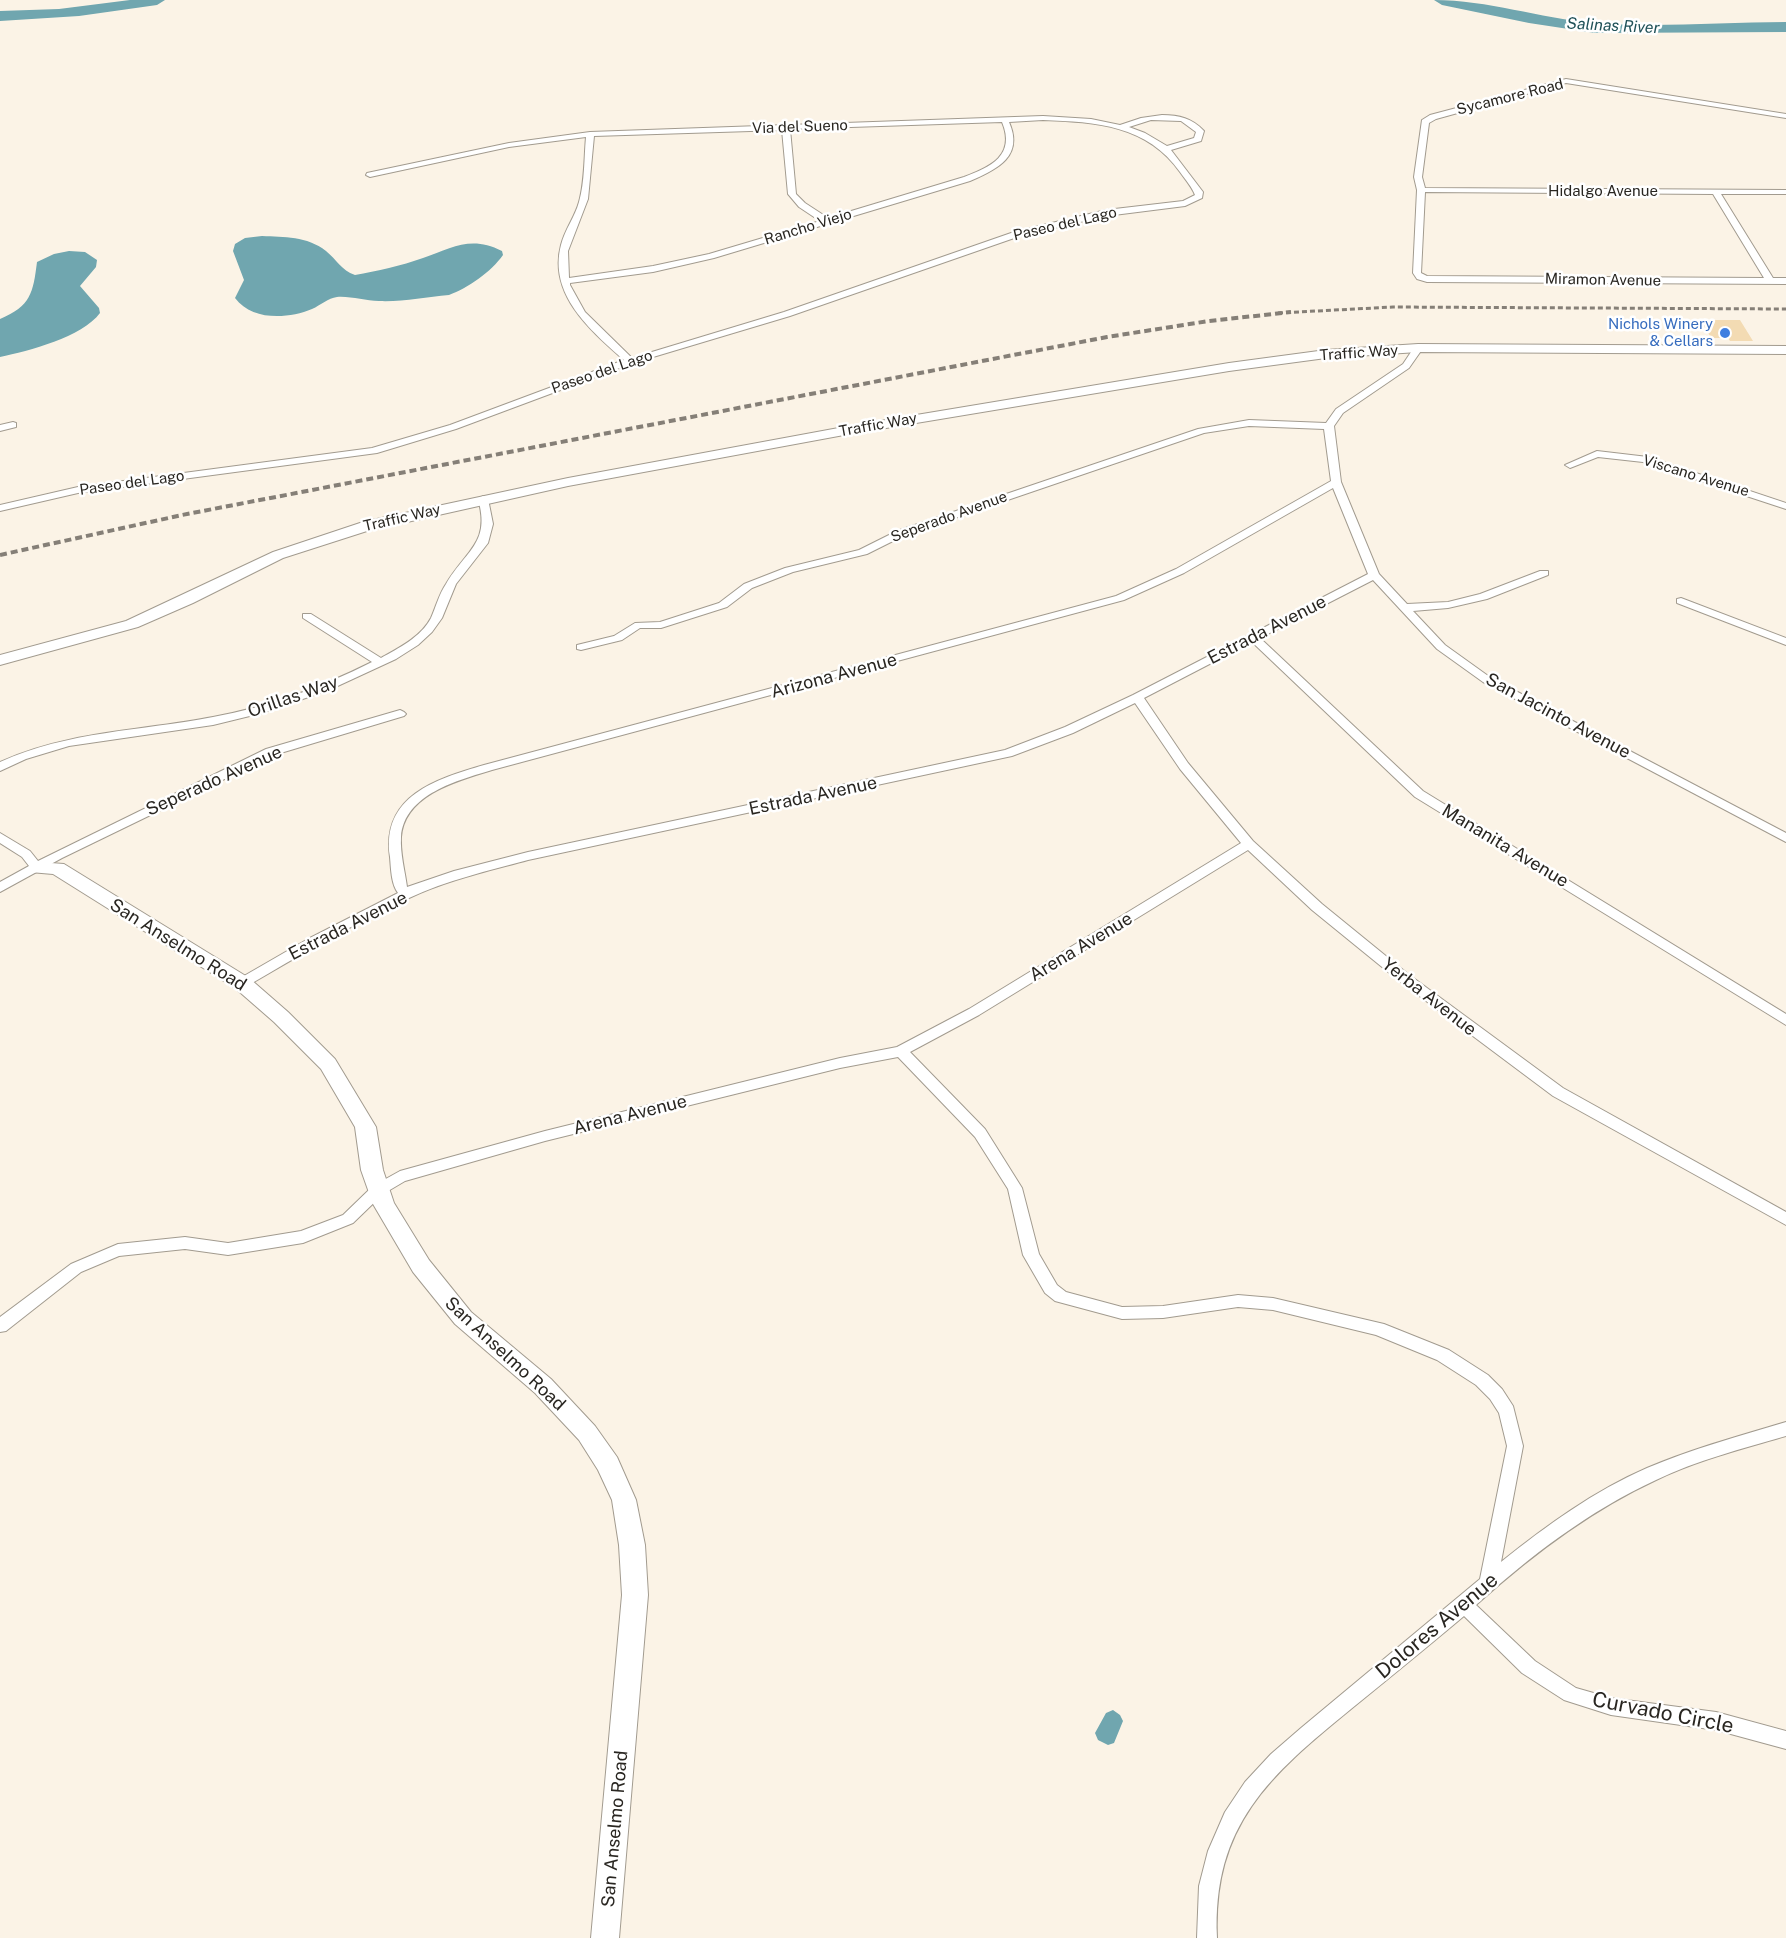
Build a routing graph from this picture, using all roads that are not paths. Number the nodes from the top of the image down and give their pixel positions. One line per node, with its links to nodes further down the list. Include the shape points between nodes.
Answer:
1 (1786, 116): 8 (street, Sycamore Road, via 1555,82 1425,122 1418,177)
2 (1005, 120): 3 (street, Via del Sueno, via 1063,119); 4 (street, Via del Sueno); 12 (street, Rancho Viejo, via 1011,139 1009,149 984,172)
3 (1122, 127): 6 (street, Via del Sueno); 6 (street, via 1139,120 1166,118 1192,124 1200,131 1193,142)
4 (786, 128): 5 (street, Via del Sueno); 12 (street, via 792,194)
5 (590, 134): 7 (street, Via del Sueno, via 509,144); 14 (street, via 585,191 564,250)
6 (1166, 148): 11 (street, Via del Sueno, via 1199,192)
7 (370, 175)
8 (1421, 190): 9 (street, Hidalgo Avenue); 13 (street, Sycamore Road, via 1417,273)
9 (1715, 191): 10 (street, Hidalgo Avenue); 15 (street)
10 (1786, 192)
11 (1197, 199): 19 (street, Paseo del Lago, via 1106,213 1017,234 786,314)
12 (826, 221): 14 (street, Rancho Viejo, via 682,264)
13 (1420, 277): 15 (street, Miramon Avenue)
14 (565, 281): 19 (street, via 587,321)
15 (1770, 281): 16 (street, Miramon Avenue)
16 (1786, 282)
17 (1418, 348): 18 (street, Traffic Way); 21 (street, via 1406,366 1339,411); 25 (street, Traffic Way, via 1326,354 1229,367 834,433)
18 (1786, 350)
19 (630, 361): 27 (street, Paseo del Lago, via 453,427 373,450 78,490)
20 (13, 425): 22 (street)
21 (1329, 426): 24 (street, San Jacinto Avenue); 35 (street, Seperado Avenue, via 1257,422 1201,431 901,532 863,552 789,570 748,586 723,605 661,625 639,625 618,638)
22 (0, 428)
23 (1570, 465): 26 (street, Viscano Avenue, via 1596,454 1644,459)
24 (1336, 482): 29 (street, San Jacinto Avenue); 46 (street, Arizona Avenue, via 1180,572 1120,598 524,758 433,787 410,802 395,834 401,888)
25 (483, 499): 36 (street, Traffic Way, via 306,544 132,624); 37 (street, Orillas Way, via 489,512 486,536 476,555 448,588 429,628 408,647)
26 (1786, 506)
27 (0, 508)
28 (1544, 573): 31 (street, via 1483,597 1448,605)
29 (1374, 575): 31 (street, San Jacinto Avenue); 33 (street, Estrada Avenue)
30 (1681, 601): 34 (street)
31 (1404, 608): 42 (street, San Jacinto Avenue, via 1441,647 1487,680)
32 (307, 616): 37 (street)
33 (1252, 636): 38 (street, Estrada Avenue); 48 (street, Mananita Avenue, via 1419,794)
34 (1786, 642)
35 (581, 647)
36 (0, 660)
37 (380, 662): 40 (street, Orillas Way, via 321,688 249,712 191,725 82,740 39,750)
38 (1137, 697): 43 (street, Yerba Avenue, via 1184,766); 46 (street, Estrada Avenue, via 1069,730 1008,753 528,856 459,874)
39 (400, 714): 44 (street, Seperado Avenue, via 270,752)
40 (0, 767)
41 (0, 837): 44 (street, via 26,854)
42 (1786, 838)
43 (1249, 844): 49 (street, Arena Avenue, via 974,1012); 51 (street, Yerba Avenue, via 1403,978 1549,1086)
44 (37, 868): 45 (street, Seperado Avenue); 47 (street, San Anselmo Road, via 57,868)
45 (0, 888)
46 (406, 894): 47 (street, Estrada Avenue)
47 (242, 983): 50 (street, San Anselmo Road, via 328,1064 365,1127)
48 (1786, 1020)
49 (901, 1051): 50 (street, Arena Avenue, via 545,1136 400,1177); 54 (street, via 980,1133 1015,1188 1031,1255 1044,1279 1061,1297 1122,1313 1162,1312 1238,1301 1273,1304 1413,1342 1443,1355 1482,1380 1507,1411 1515,1446)
50 (378, 1190): 52 (street, Arena Avenue, via 348,1219 303,1237 228,1249 185,1243 133,1248 96,1258 76,1268); 57 (street, San Anselmo Road, via 421,1266 443,1295 463,1318 543,1386 587,1433 608,1464 624,1500 635,1595)
51 (1786, 1218)
52 (0, 1326)
53 (1786, 1429): 54 (street, Dolores Avenue, via 1654,1473 1616,1491 1575,1516)
54 (1488, 1582): 55 (street, Dolores Avenue)
55 (1464, 1605): 56 (street, Curvado Circle, via 1554,1686 1605,1705 1715,1720); 58 (street, Dolores Avenue, via 1311,1730 1260,1779 1226,1831 1211,1871)
56 (1786, 1740)
57 (605, 1938)
58 (1207, 1938)

